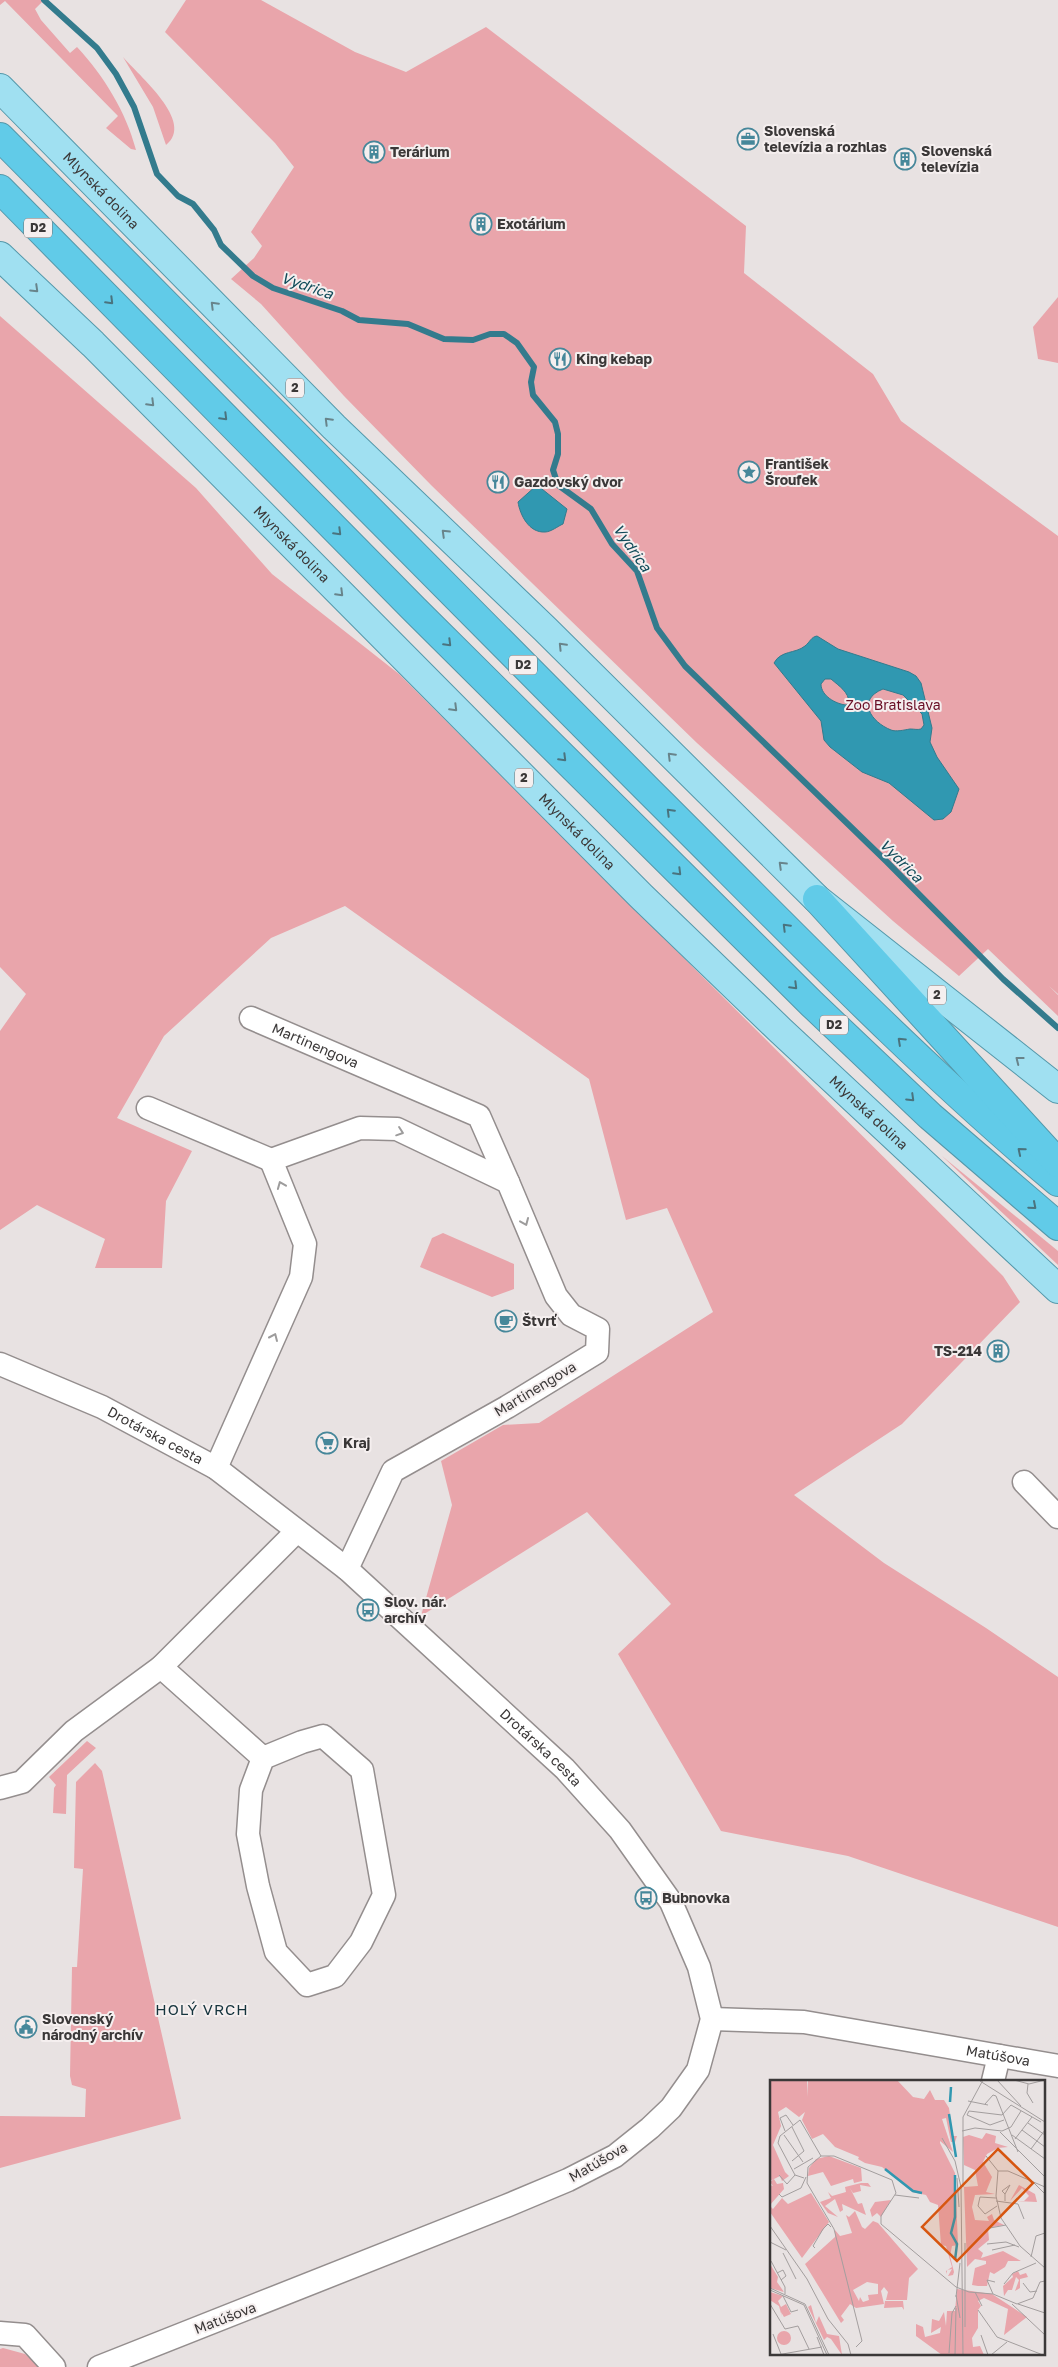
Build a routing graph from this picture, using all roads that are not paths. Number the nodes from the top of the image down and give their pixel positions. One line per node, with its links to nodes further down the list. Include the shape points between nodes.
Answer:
1 (0, 88): 7 (main road, Mlynská dolina / 2, one-way to 1, via 545,629 334,427)
2 (0, 137): 14 (highway, D2, one-way to 2, via 996,1131 894,1035 434,577)
3 (0, 189): 6 (highway, D2)
4 (0, 202): 6 (highway)
5 (0, 256): 16 (main road, Mlynská dolina / 2, one-way to 16, via 92,344 641,896)
6 (76, 266): 15 (highway, D2, one-way to 15, via 421,616 812,1004 930,1116)
7 (817, 899): 9 (main road, Mlynská dolina / 2, one-way to 7); 12 (highway)
8 (251, 1018): 13 (street, Martinengova, via 479,1116)
9 (1058, 1089)
10 (148, 1108): 11 (street)
11 (271, 1160): 13 (street, one-way to 13, via 360,1128 397,1129); 18 (street, one-way to 11, via 301,1277 305,1244)
12 (1058, 1163)
13 (508, 1182): 22 (street, Martinengova, one-way to 22, via 556,1296 570,1315 598,1329 598,1352 393,1471)
14 (1058, 1182)
15 (1058, 1226)
16 (1058, 1289)
17 (0, 1364): 18 (street, Drotárska cesta, via 102,1408)
18 (216, 1468): 21 (street, Drotárska cesta)
19 (1024, 1482): 20 (street)
20 (1058, 1517)
21 (297, 1531): 22 (street, Drotárska cesta); 23 (street)
22 (347, 1569): 26 (street, Drotárska cesta, via 565,1769 620,1830 671,1902 699,1967)
23 (161, 1667): 24 (street); 25 (street, via 74,1731 22,1782)
24 (263, 1758): 24 (street, via 323,1736 362,1770 384,1895 361,1942 335,1976 307,1985 276,1952 258,1886 248,1834 251,1790)
25 (0, 1788)
26 (712, 2019): 27 (street, Matúšova, via 804,2022); 32 (street, Matúšova, via 698,2070 672,2108 615,2156 506,2206)
27 (999, 2056): 28 (street, Matúšova); 29 (street)
28 (1058, 2066)
29 (993, 2080)
30 (0, 2334): 31 (street, via 25,2335)
31 (54, 2367)
32 (99, 2367)

